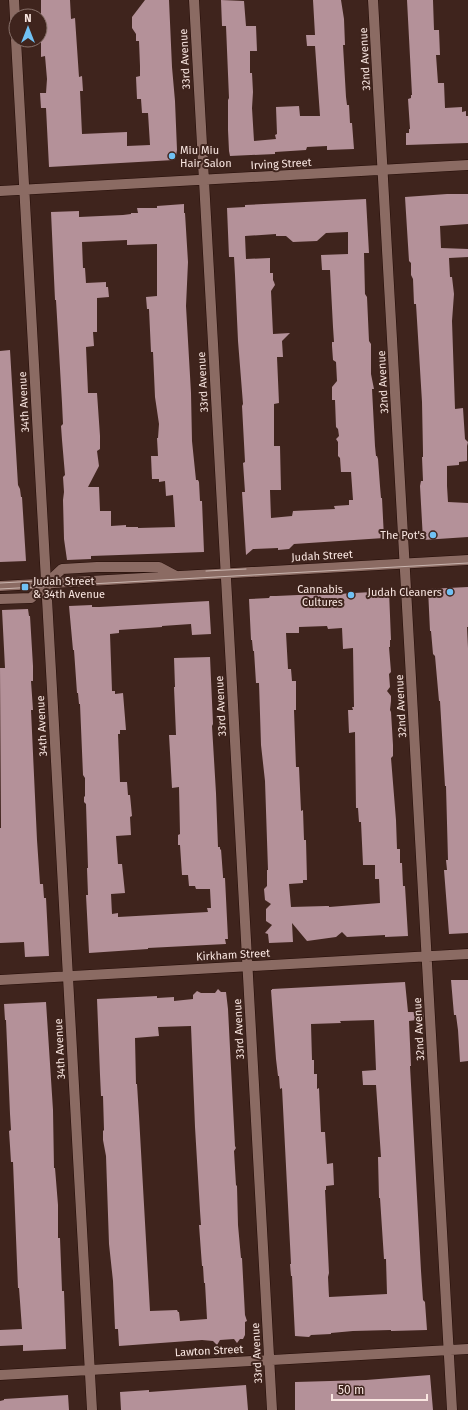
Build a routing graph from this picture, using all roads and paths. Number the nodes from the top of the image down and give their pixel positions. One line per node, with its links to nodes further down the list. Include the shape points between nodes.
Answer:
1 (194, 0): 6 (street, 33rd Avenue)
2 (373, 0): 5 (street, 32nd Avenue)
3 (16, 48): 7 (street, 34th Avenue)
4 (468, 165): 5 (street, Irving Street)
5 (383, 170): 6 (street, Irving Street); 10 (street, 32nd Avenue)
6 (204, 180): 7 (street, Irving Street); 11 (street, 33rd Avenue)
7 (25, 190): 8 (street, Irving Street); 12 (street, 34th Avenue)
8 (0, 191)
9 (468, 560): 10 (street, Judah Street)
10 (405, 563): 11 (street, Judah Street); 16 (street, 32nd Avenue)
11 (226, 573): 12 (street, Judah Street); 17 (street, 33rd Avenue)
12 (46, 583): 13 (street, Judah Street); 14 (street, via 31,598); 18 (street, 34th Avenue)
13 (0, 586)
14 (0, 599)
15 (468, 954): 16 (street, Kirkham Street)
16 (427, 957): 17 (street, Kirkham Street); 21 (street, 32nd Avenue)
17 (248, 967): 18 (street, Kirkham Street); 22 (street, 33rd Avenue)
18 (68, 977): 19 (street, Kirkham Street); 23 (street, 34th Avenue)
19 (0, 980)
20 (468, 1349): 21 (street, Lawton Street)
21 (448, 1350): 22 (street, Lawton Street); 27 (street, 32nd Avenue)
22 (269, 1360): 23 (street, Lawton Street); 26 (street, 33rd Avenue)
23 (90, 1370): 24 (street, Lawton Street); 25 (street, 34th Avenue)
24 (0, 1375)
25 (92, 1410)
26 (272, 1410)
27 (452, 1410)

